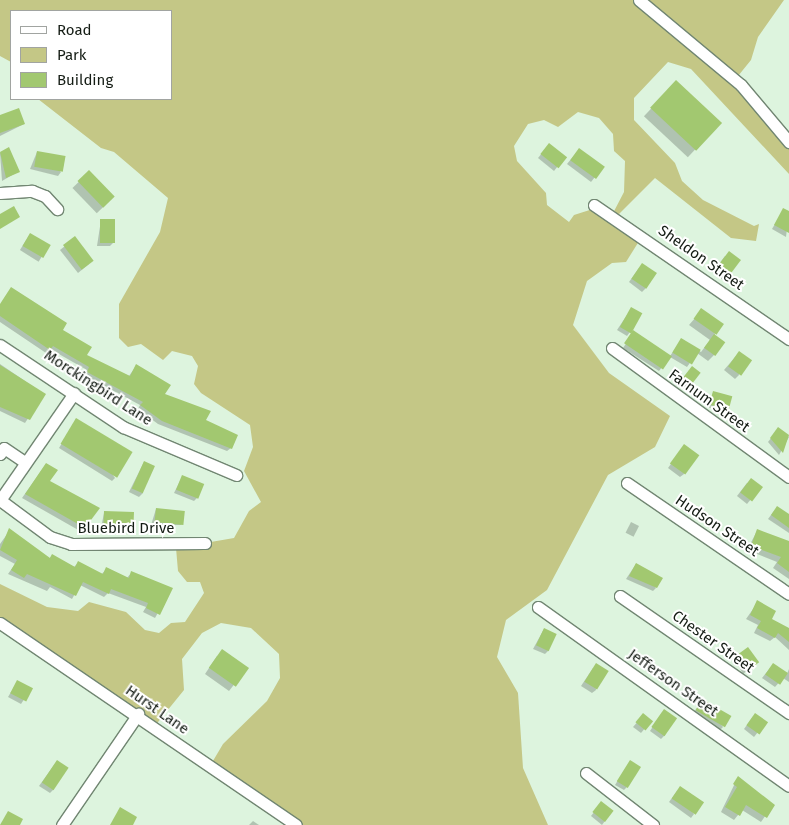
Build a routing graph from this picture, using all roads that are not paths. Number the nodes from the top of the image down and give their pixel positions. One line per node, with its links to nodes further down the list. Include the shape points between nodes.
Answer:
1 (639, 0): 2 (street, via 741,85)
2 (789, 142)
3 (0, 194): 5 (street, via 32,191 45,196)
4 (594, 204): 6 (street, Sheldon Street)
5 (56, 209)
6 (789, 339)
7 (0, 345): 9 (street, Morckingbird Lane)
8 (612, 348): 13 (street, Farnum Street)
9 (74, 393): 11 (street); 12 (street, Morckingbird Lane, via 123,427)
10 (1, 448): 11 (street)
11 (25, 462): 15 (street)
12 (236, 475)
13 (789, 477)
14 (627, 484): 17 (street, Hudson Street)
15 (0, 500): 16 (street, Bluebird Drive, via 50,537 71,544)
16 (204, 543)
17 (789, 594)
18 (620, 596): 21 (street, Chester Street)
19 (538, 607): 24 (street, Jefferson Street)
20 (0, 623): 22 (street, Hurst Lane)
21 (789, 713)
22 (138, 714): 25 (street); 26 (street, Hurst Lane)
23 (586, 773): 27 (street)
24 (789, 786)
25 (62, 825)
26 (296, 825)
27 (653, 825)

